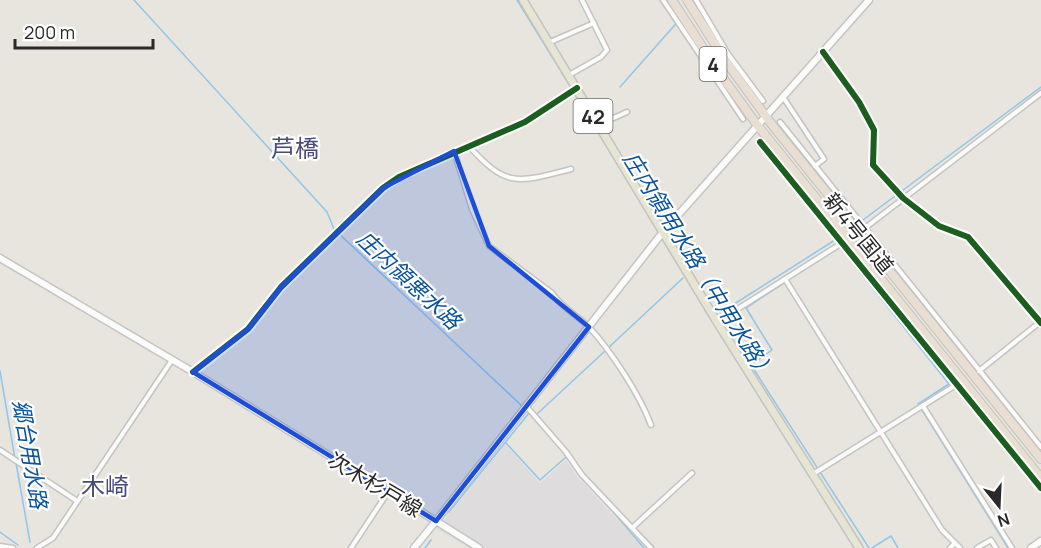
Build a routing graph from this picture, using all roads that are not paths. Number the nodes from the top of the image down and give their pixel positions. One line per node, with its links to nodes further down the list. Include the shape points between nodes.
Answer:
1 (523, 0): 9 (main road, 42)
2 (582, 0): 8 (street)
3 (663, 0): 12 (street)
4 (672, 0): 12 (highway, 新4号国道 / 4)
5 (687, 0): 11 (highway, 新4号国道 / 4)
6 (696, 0): 11 (street)
7 (869, 0): 10 (main road, 次木杉戸線)
8 (594, 23): 9 (street); 13 (street, via 607,50)
9 (548, 43): 13 (main road, 42)
10 (823, 52): 16 (main road, 次木杉戸線); 31 (street, via 874,130 873,165)
11 (729, 61): 17 (street); 19 (highway, 新4号国道 / 4)
12 (716, 73): 20 (street); 23 (highway, 新4号国道 / 4)
13 (569, 75): 14 (main road, 42)
14 (577, 88): 22 (main road, 42); 26 (street, via 525,122)
15 (1041, 93): 31 (street)
16 (783, 97): 19 (main road, 次木杉戸線); 28 (street, via 824,159)
17 (763, 101)
18 (627, 112): 22 (street)
19 (766, 117): 23 (main road, 次木杉戸線); 25 (highway, 新4号国道 / 4)
20 (743, 119)
21 (780, 122): 25 (street)
22 (598, 125): 33 (main road, 42)
23 (758, 126): 30 (highway, 新4号国道 / 4); 33 (main road, 次木杉戸線)
24 (760, 142): 30 (street)
25 (790, 142): 28 (street); 41 (highway, 新4号国道 / 4)
26 (468, 145): 27 (street); 29 (street, via 496,174 516,179)
27 (454, 151): 39 (street, via 472,209 489,246 552,293 559,304); 43 (street, via 383,188 281,287 248,329)
28 (814, 166): 32 (street)
29 (571, 169)
30 (789, 170): 34 (street); 54 (highway, 新4号国道 / 4)
31 (903, 198): 32 (street); 38 (street, via 939,226 968,237)
32 (865, 228): 41 (street)
33 (663, 232): 37 (main road, 42); 39 (main road, 次木杉戸線)
34 (842, 243): 36 (street); 44 (street)
35 (0, 258): 40 (main road, 次木杉戸線)
36 (785, 279): 37 (street); 48 (street)
37 (717, 322): 53 (main road, 42)
38 (1041, 322): 42 (street)
39 (589, 327): 46 (main road, 次木杉戸線); 47 (street, via 643,402)
40 (172, 359): 43 (main road, 次木杉戸線); 57 (street)
41 (971, 367): 42 (street); 51 (highway, 新4号国道 / 4)
42 (979, 371): 49 (street)
43 (193, 372): 56 (main road, 次木杉戸線)
44 (956, 385): 45 (street); 55 (street)
45 (923, 406): 48 (street); 74 (street)
46 (526, 407): 58 (main road, 次木杉戸線); 59 (street)
47 (651, 425)
48 (881, 432): 53 (street); 61 (street, via 942,530)
49 (1041, 447)
50 (0, 450): 57 (street)
51 (1041, 459)
52 (692, 473): 59 (street)
53 (813, 474): 69 (main road, 42)
54 (1041, 478)
55 (1041, 488)
56 (388, 491): 58 (main road, 次木杉戸線); 65 (street)
57 (77, 501): 64 (street, via 53,538)
58 (436, 520): 66 (main road); 67 (main road)
59 (632, 528): 68 (street)
60 (1041, 542): 75 (main road)
61 (955, 543): 70 (street); 71 (street)
62 (0, 546): 63 (street)
63 (13, 548)
64 (37, 548)
65 (351, 548)
66 (414, 548)
67 (479, 548)
68 (651, 548)
69 (860, 548)
70 (950, 548)
71 (960, 548)
72 (977, 548): 73 (street, via 991,540)
73 (996, 548)
74 (1012, 548)
75 (1031, 548)

